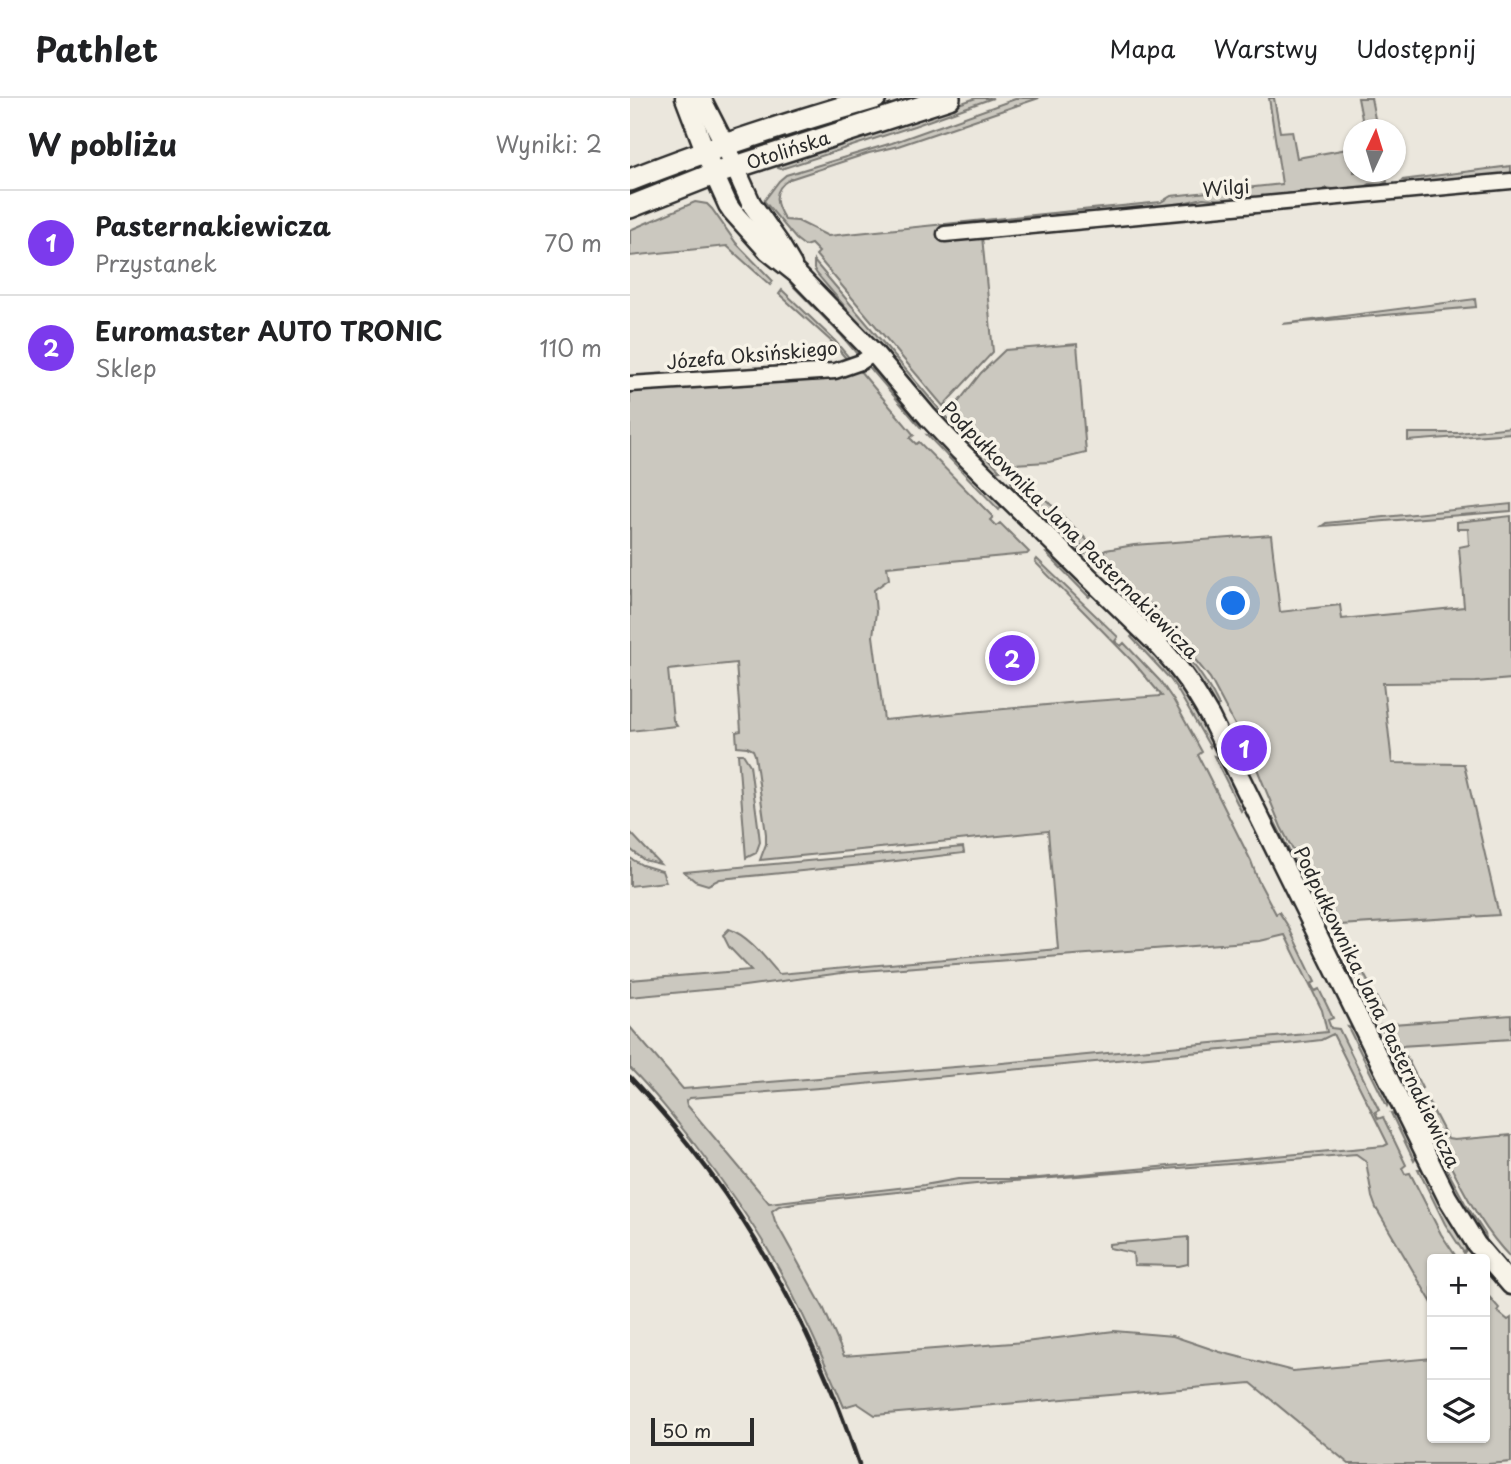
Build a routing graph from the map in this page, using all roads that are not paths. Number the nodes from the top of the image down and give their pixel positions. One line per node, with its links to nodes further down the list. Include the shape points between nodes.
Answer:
1 (685, 98): 5 (street)
2 (701, 98): 5 (street)
3 (875, 98): 5 (main road, Otolińska)
4 (949, 98): 6 (main road, Otolińska)
5 (715, 149): 6 (street, Podpułkownika Jana Pasternakiewicza); 7 (street, Podpułkownika Jana Pasternakiewicza); 8 (main road, Otolińska)
6 (735, 168): 7 (main road, Otolińska); 12 (street, Podpułkownika Jana Pasternakiewicza, via 756,213)
7 (714, 174): 10 (main road, Otolińska); 12 (street, Podpułkownika Jana Pasternakiewicza, via 727,205 768,251)
8 (630, 180)
9 (1511, 181): 11 (street, Wilgi)
10 (630, 207)
11 (945, 234)
12 (797, 274): 13 (street, Podpułkownika Jana Pasternakiewicza)
13 (874, 353): 14 (street, Józefa Oksińskiego, via 835,371); 15 (street, Podpułkownika Jana Pasternakiewicza, via 951,441 1142,629 1191,684 1447,1197 1476,1244)
14 (630, 384)
15 (1511, 1285)

